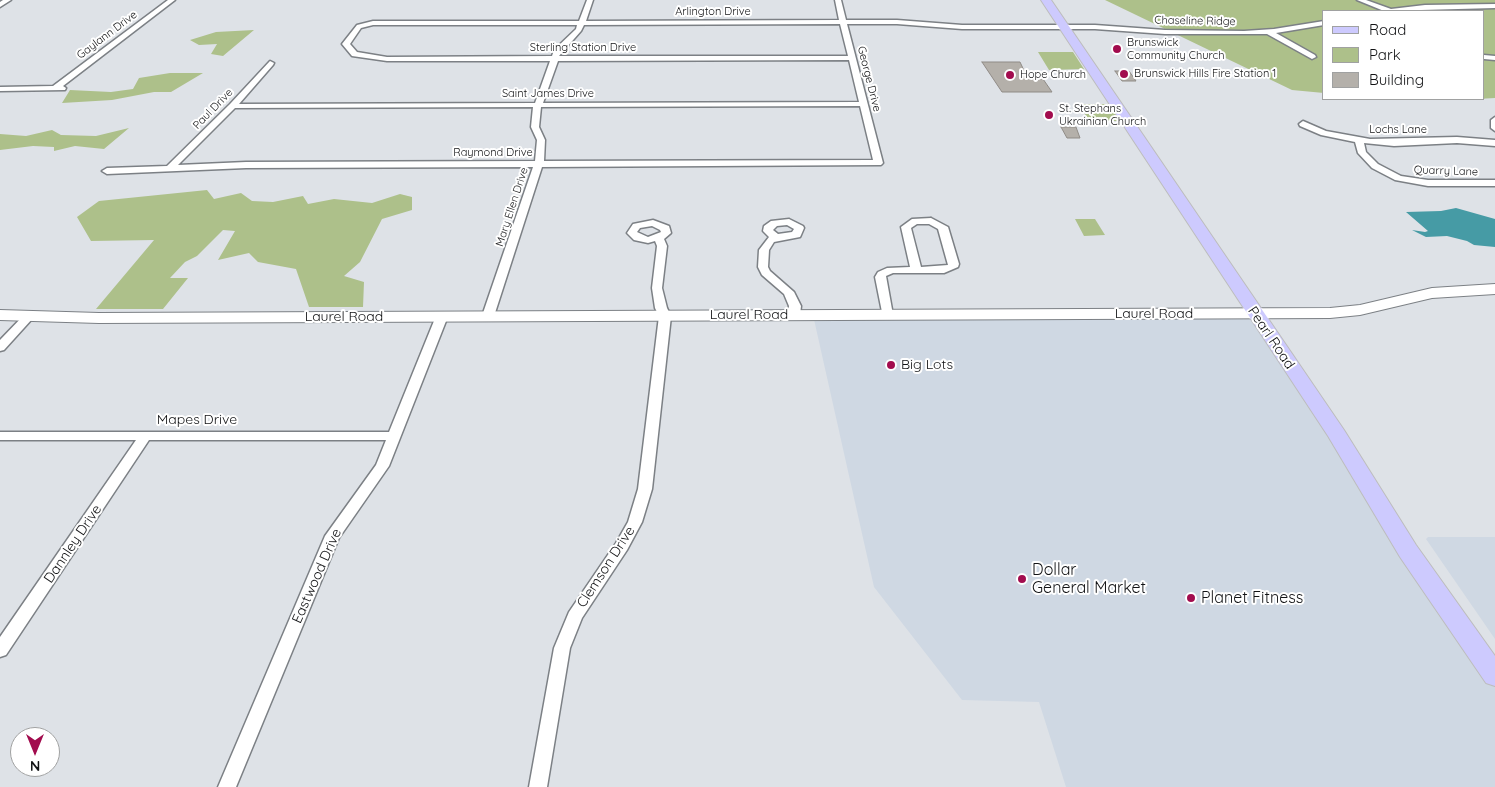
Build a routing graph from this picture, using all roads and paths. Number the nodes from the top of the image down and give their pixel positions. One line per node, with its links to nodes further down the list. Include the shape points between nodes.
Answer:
1 (8, 0): 7 (street)
2 (172, 0): 21 (street, Gaylann Drive)
3 (590, 0): 11 (street, Mary Ellen Drive)
4 (838, 0): 12 (street, George Drive)
5 (1046, 0): 15 (main road, Pearl Road)
6 (1360, 0): 9 (street)
7 (0, 5)
8 (1495, 6): 10 (street)
9 (1388, 10)
10 (1399, 10)
11 (582, 22): 12 (street, Arlington Drive); 14 (street, Arlington Drive); 19 (street, Mary Ellen Drive, via 576,35 561,47)
12 (844, 22): 15 (street, Arlington Drive); 18 (street, George Drive)
13 (1322, 23): 16 (street, Chaseline Ridge)
14 (362, 24): 19 (street, Sterling Station Drive, via 346,44 354,54 369,58)
15 (1064, 27): 16 (street, Chaseline Ridge, via 1165,32); 41 (main road, Pearl Road)
16 (1269, 32): 17 (street)
17 (1312, 57)
18 (852, 58): 19 (street, Sterling Station Drive); 24 (street, George Drive)
19 (555, 59): 25 (street, Mary Ellen Drive)
20 (270, 63): 26 (street, Paul Drive)
21 (55, 88): 22 (street); 23 (street)
22 (67, 88)
23 (0, 89)
24 (864, 104): 25 (street, Saint James Drive); 32 (street, George Drive)
25 (538, 105): 26 (street, Saint James Drive); 33 (street, Mary Ellen Drive, via 534,121 542,148)
26 (233, 106): 34 (street, Paul Drive)
27 (1495, 120): 29 (street)
28 (1303, 124): 30 (street, Lochs Lane)
29 (1495, 128)
30 (1359, 140): 31 (street, Lochs Lane); 36 (street, Quarry Lane, via 1362,153 1376,166 1398,178 1428,183)
31 (1495, 143)
32 (878, 163): 33 (street, Raymond Drive)
33 (538, 164): 34 (street, Raymond Drive, via 246,165); 47 (street, Mary Ellen Drive)
34 (169, 169): 35 (street, Raymond Drive)
35 (107, 170)
36 (1495, 183)
37 (776, 236): 43 (street, via 764,250 763,267 789,292)
38 (659, 238): 48 (street, via 662,246 657,288)
39 (916, 270): 39 (street, via 953,267 940,224 915,221 907,225); 44 (street, via 891,270 880,277)
40 (1495, 289): 41 (street, Laurel Road, via 1432,293 1344,312)
41 (1255, 314): 44 (street, Laurel Road); 54 (main road, Pearl Road, via 1337,435 1408,551)
42 (0, 315): 45 (street, Laurel Road)
43 (794, 315): 44 (street, Laurel Road); 48 (street, Laurel Road)
44 (887, 315)
45 (29, 316): 46 (street, Laurel Road); 49 (street)
46 (442, 316): 47 (street, Laurel Road); 51 (street, Eastwood Drive)
47 (488, 316): 48 (street, Laurel Road)
48 (666, 316): 56 (street, Clemson Drive, via 645,489 635,522 574,616 562,648)
49 (0, 347)
50 (0, 436): 52 (street, Mapes Drive)
51 (394, 436): 52 (street, Mapes Drive); 55 (street, Eastwood Drive, via 377,474 332,536)
52 (145, 437): 53 (street, Dannley Drive)
53 (0, 650)
54 (1495, 676)
55 (227, 787)
56 (538, 787)

